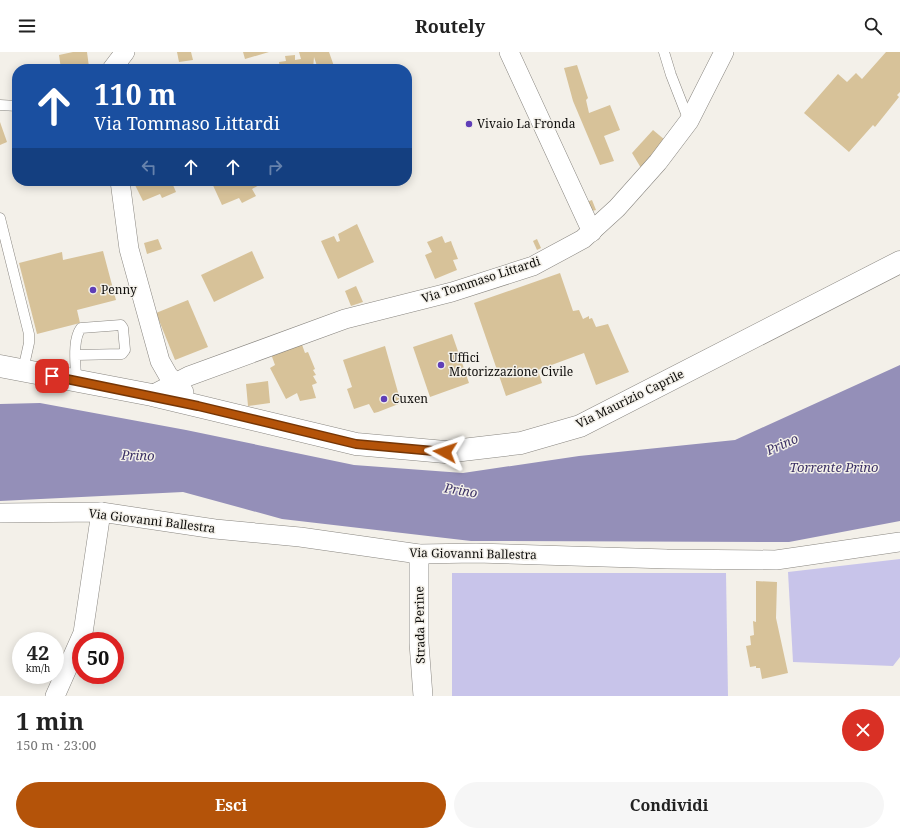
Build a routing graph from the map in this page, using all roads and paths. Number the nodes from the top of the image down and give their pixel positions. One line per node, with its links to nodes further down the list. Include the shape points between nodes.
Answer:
1 (126, 52): 5 (street)
2 (509, 52): 11 (street)
3 (664, 52): 8 (lane, via 670,76)
4 (724, 52): 8 (street, Via Tommaso Littardi)
5 (116, 64)
6 (0, 106): 7 (lane)
7 (12, 106)
8 (689, 120): 11 (street, Via Tommaso Littardi, via 658,162)
9 (121, 186): 17 (street, via 129,249 139,291 160,361)
10 (0, 218): 15 (lane, via 29,334)
11 (592, 232): 17 (street, Via Tommaso Littardi, via 533,266 452,292 345,319)
12 (900, 262): 19 (main road, Via Maurizio Caprile, via 580,426 521,443 445,452 356,444)
13 (76, 355): 13 (lane, via 77,334 81,328 121,325 123,328 126,350 122,354); 16 (lane)
14 (0, 366): 15 (main road)
15 (23, 370): 16 (main road)
16 (76, 381): 18 (main road)
17 (175, 383): 18 (street, Via Tommaso Littardi); 19 (street)
18 (152, 395): 19 (main road, Via Maurizio Caprile)
19 (198, 406)
20 (101, 512): 21 (street, Via Giovanni Ballestra); 23 (street, Via Giovanni Ballestra); 24 (street, via 83,633)
21 (0, 513)
22 (900, 542): 23 (street, Via Giovanni Ballestra, via 776,560)
23 (419, 554): 25 (street, Strada Perine, via 419,644)
24 (55, 696)
25 (423, 696)

